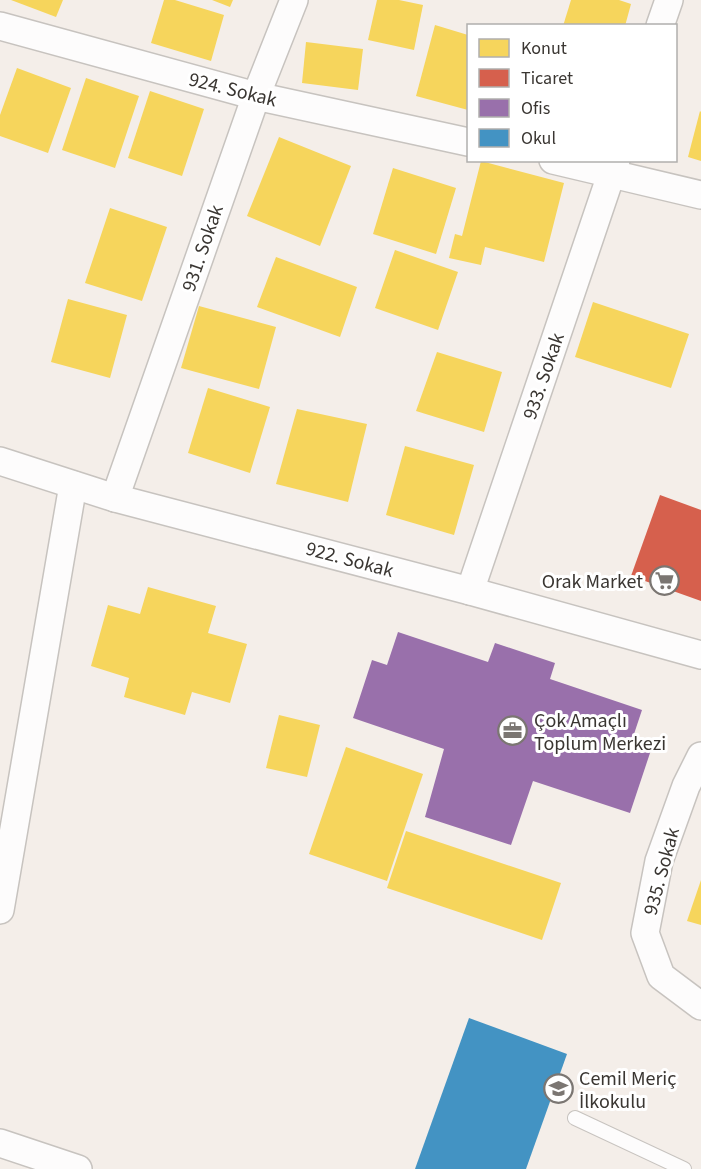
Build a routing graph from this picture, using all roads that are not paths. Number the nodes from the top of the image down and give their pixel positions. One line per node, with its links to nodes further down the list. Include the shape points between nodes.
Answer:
1 (294, 0): 5 (street, 931. Sokak)
2 (669, 0): 3 (street)
3 (661, 24)
4 (0, 26): 5 (street, 924. Sokak)
5 (256, 96): 6 (street, 924. Sokak); 12 (street, 931. Sokak)
6 (467, 142)
7 (570, 162): 8 (street)
8 (614, 167): 9 (street); 13 (street, 933. Sokak)
9 (701, 195)
10 (0, 461): 11 (street, 922. Sokak)
11 (73, 484): 12 (street, 922. Sokak); 16 (street)
12 (115, 498): 13 (street, 922. Sokak)
13 (470, 591): 14 (street, 922. Sokak)
14 (701, 655)
15 (701, 756): 17 (street, 935. Sokak, via 659,861 645,933 661,976)
16 (0, 910)
17 (701, 1006)
18 (575, 1118): 21 (lane)
19 (0, 1143): 20 (street)
20 (78, 1169)
21 (684, 1169)

